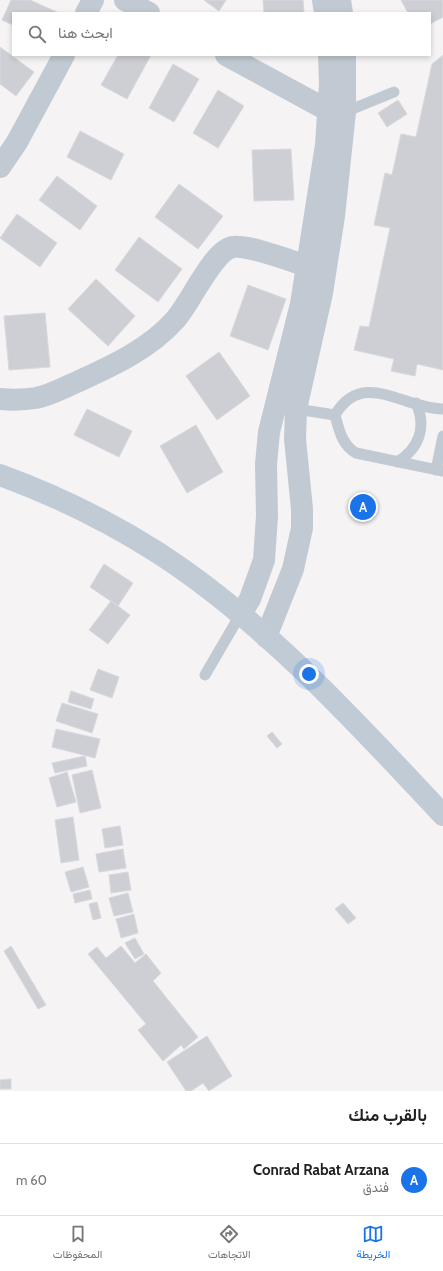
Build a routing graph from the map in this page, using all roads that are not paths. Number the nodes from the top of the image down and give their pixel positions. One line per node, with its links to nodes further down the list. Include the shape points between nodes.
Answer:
1 (93, 0): 5 (street)
2 (125, 0): 6 (street)
3 (323, 0): 7 (street)
4 (340, 0): 8 (street)
5 (87, 12)
6 (147, 12)
7 (325, 12)
8 (342, 12)
9 (63, 56): 15 (street, via 17,142)
10 (228, 56): 14 (street)
11 (328, 56): 14 (street)
12 (345, 56): 14 (street)
13 (394, 92): 14 (lane)
14 (337, 111): 16 (street, via 334,216)
15 (0, 167)
16 (316, 269): 17 (street, via 239,246 225,250 176,319 140,350 117,364 50,394 24,400); 19 (street, via 322,293); 26 (street, via 300,304 269,432)
17 (0, 399)
18 (416, 403): 20 (lane); 21 (lane, via 367,392 348,398); 23 (lane, via 420,413 421,434 411,452)
19 (296, 409): 21 (lane); 27 (street, via 295,439 302,528)
20 (443, 409)
21 (335, 415): 23 (lane, via 342,438 351,450)
22 (443, 436): 24 (lane)
23 (396, 462): 24 (lane)
24 (440, 471)
25 (0, 475): 28 (main road, via 85,511 160,554)
26 (264, 560): 27 (street); 28 (street, via 250,599)
27 (293, 569): 29 (street)
28 (240, 615): 29 (main road); 30 (lane)
29 (266, 637): 31 (main road, via 336,703)
30 (204, 675)
31 (443, 815)

